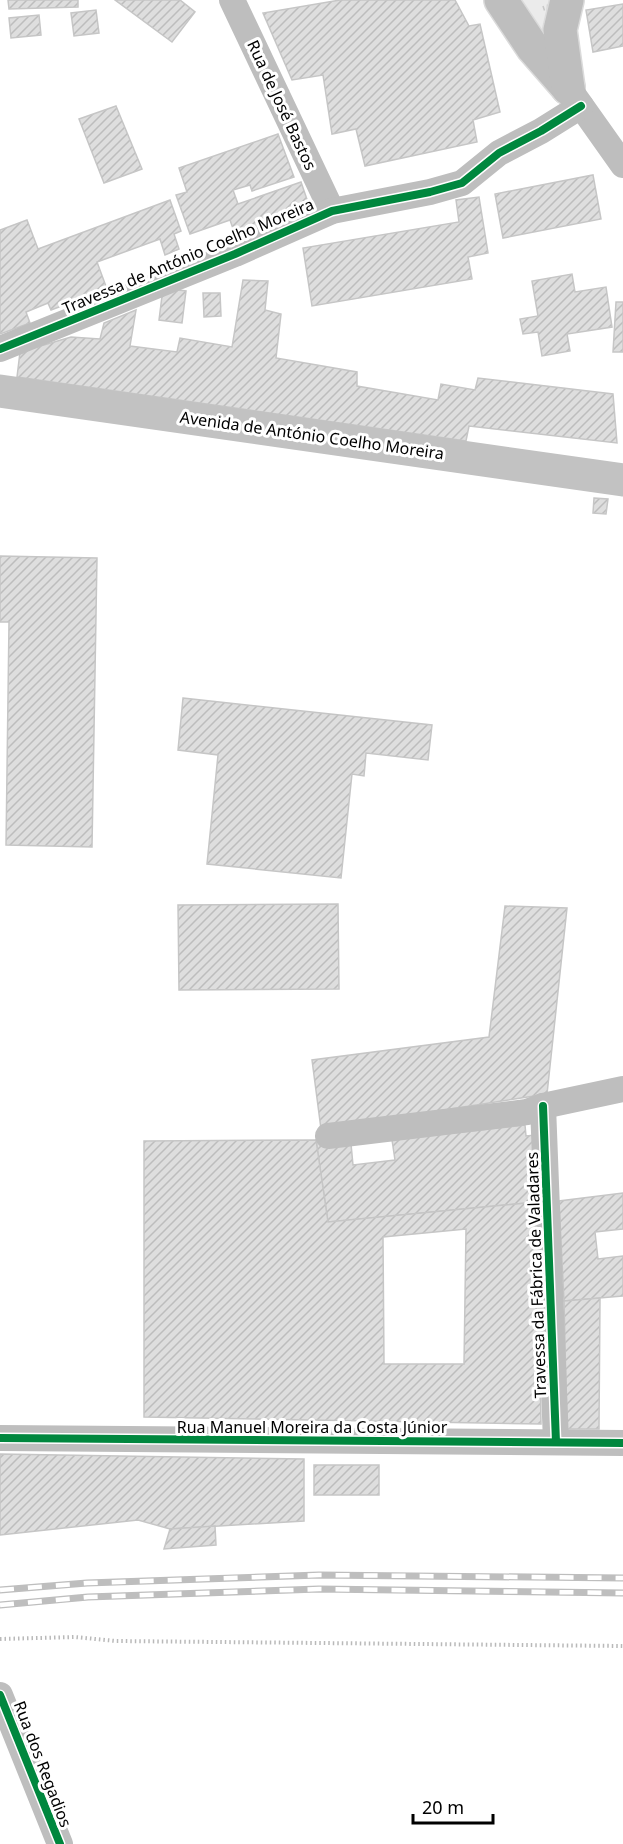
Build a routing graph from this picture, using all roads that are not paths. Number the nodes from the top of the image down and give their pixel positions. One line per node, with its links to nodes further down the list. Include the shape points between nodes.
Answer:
1 (232, 0): 6 (street, Rua de José Bastos)
2 (501, 0): 4 (highway, via 533,48)
3 (567, 0): 4 (highway, via 560,30)
4 (575, 97): 5 (street); 6 (street, Travessa de António Coelho Moreira, via 541,131 499,153 462,183)
5 (623, 165)
6 (332, 211): 7 (street, Travessa de António Coelho Moreira)
7 (0, 349)
8 (0, 391): 9 (main road, Avenida de António Coelho Moreira)
9 (623, 480)
10 (623, 1089): 11 (street)
11 (543, 1106): 12 (street, via 527,1112); 14 (street, Travessa da Fábrica de Valadares)
12 (328, 1136)
13 (0, 1438): 14 (street, Rua Manuel Moreira da Costa Júnior)
14 (556, 1442): 15 (street, Rua Manuel Moreira da Costa Júnior)
15 (623, 1443)
16 (0, 1695): 17 (street, Rua dos Regadios)
17 (60, 1844)

